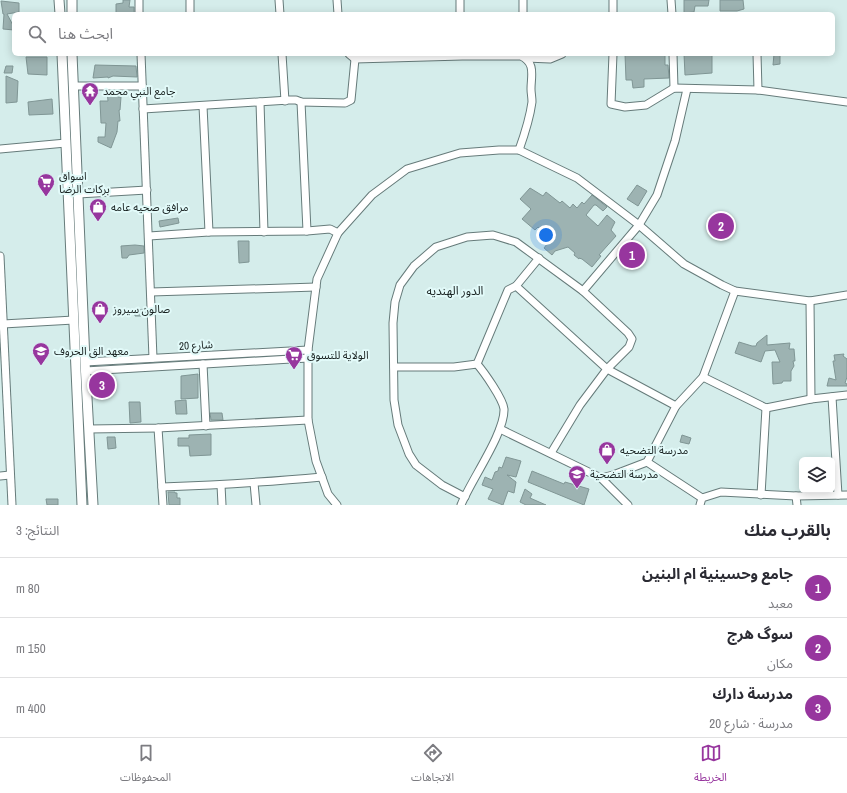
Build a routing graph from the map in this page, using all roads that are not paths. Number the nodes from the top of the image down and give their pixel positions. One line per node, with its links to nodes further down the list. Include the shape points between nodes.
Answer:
1 (59, 0): 11 (main road)
2 (72, 0): 12 (main road)
3 (139, 0): 13 (street)
4 (190, 0): 14 (street)
5 (279, 0): 15 (street)
6 (337, 0): 16 (street)
7 (460, 0): 17 (street)
8 (523, 0): 18 (street)
9 (613, 0): 19 (street)
10 (671, 0): 20 (street)
11 (60, 12)
12 (72, 12)
13 (139, 12)
14 (190, 12)
15 (280, 12)
16 (338, 12)
17 (460, 12)
18 (523, 12)
19 (613, 12)
20 (672, 12)
21 (62, 56): 33 (main road)
22 (72, 56): 34 (main road)
23 (141, 56): 36 (street)
24 (282, 56): 40 (street)
25 (351, 56): 32 (street)
26 (435, 56): 32 (street)
27 (526, 56): 28 (street, via 550,59); 48 (street, via 533,76 532,101)
28 (557, 56)
29 (613, 56): 37 (street, via 611,104 624,107 646,105)
30 (673, 56): 37 (street)
31 (757, 56): 39 (street)
32 (355, 59): 42 (street, via 351,100 345,103)
33 (62, 68): 34 (main road); 46 (main road)
34 (73, 69): 35 (main road)
35 (74, 86): 36 (street); 50 (main road)
36 (142, 86): 45 (street)
37 (674, 88): 38 (street)
38 (687, 89): 39 (street); 51 (street, via 675,141 657,195)
39 (758, 90): 43 (street)
40 (285, 100): 41 (street); 42 (street)
41 (260, 102): 44 (street); 54 (street)
42 (301, 102): 52 (street)
43 (847, 102)
44 (203, 106): 45 (street); 53 (street)
45 (143, 108): 49 (street)
46 (66, 143): 47 (street); 67 (main road)
47 (0, 149)
48 (519, 150): 51 (street, via 577,178); 55 (street, via 460,153 407,169 372,195)
49 (147, 190): 50 (street); 56 (street)
50 (78, 194): 75 (main road)
51 (639, 225): 61 (street, via 684,264); 62 (street)
52 (307, 231): 54 (street); 55 (street, via 330,229)
53 (209, 232): 54 (street); 56 (street)
54 (264, 232)
55 (338, 233): 60 (street, via 317,279)
56 (149, 236): 63 (street)
57 (0, 256): 64 (street)
58 (539, 258): 59 (street); 62 (street); 76 (street, via 516,242 493,235 466,237 436,247 414,266 400,285 393,324)
59 (516, 286): 74 (street, via 508,290); 77 (street)
60 (316, 287): 63 (street); 69 (street)
61 (735, 290): 66 (street); 78 (street)
62 (583, 291): 77 (street, via 628,332 632,339 629,347)
63 (151, 292): 71 (street)
64 (1, 295): 68 (street)
65 (847, 295): 66 (street)
66 (810, 301): 81 (street)
67 (74, 320): 68 (street); 106 (main road)
68 (3, 324): 70 (street)
69 (308, 350): 71 (street, شارع 20); 72 (street)
70 (2, 354): 84 (street)
71 (153, 358): 75 (street, شارع 20)
72 (308, 358): 73 (street, شارع 20); 85 (street)
73 (203, 364): 75 (street, شارع 20); 86 (street)
74 (477, 364): 76 (street, via 454,367); 89 (street, via 488,377 504,408)
75 (85, 366): 88 (main road)
76 (394, 367): 103 (street, via 394,400 398,425 409,454 426,474)
77 (607, 369): 82 (street); 90 (street, via 580,404)
78 (703, 377): 82 (street); 83 (street)
79 (847, 396): 80 (street)
80 (832, 397): 81 (street); 100 (street)
81 (811, 399): 83 (street)
82 (676, 406): 91 (street)
83 (766, 408): 99 (street)
84 (4, 413): 93 (street)
85 (308, 420): 86 (street); 94 (street)
86 (206, 426): 87 (street)
87 (158, 428): 88 (street); 98 (street)
88 (89, 429): 107 (main road)
89 (500, 429): 90 (street); 103 (street)
90 (550, 454): 95 (street)
91 (647, 462): 95 (street); 104 (street)
92 (0, 476): 93 (street)
93 (10, 476): 105 (street)
94 (322, 478): 96 (street); 111 (street, via 328,494)
95 (601, 478): 113 (street)
96 (254, 483): 97 (street); 110 (street)
97 (221, 485): 98 (street); 109 (street)
98 (162, 487): 108 (street)
99 (761, 495): 102 (street); 104 (street, via 721,492)
100 (838, 495): 101 (street); 102 (street)
101 (847, 495)
102 (796, 496): 114 (street)
103 (464, 497): 112 (street)
104 (701, 502)
105 (12, 505)
106 (82, 505)
107 (93, 505)
108 (162, 505)
109 (222, 505)
110 (256, 505)
111 (337, 505)
112 (461, 505)
113 (628, 505)
114 (797, 505)

